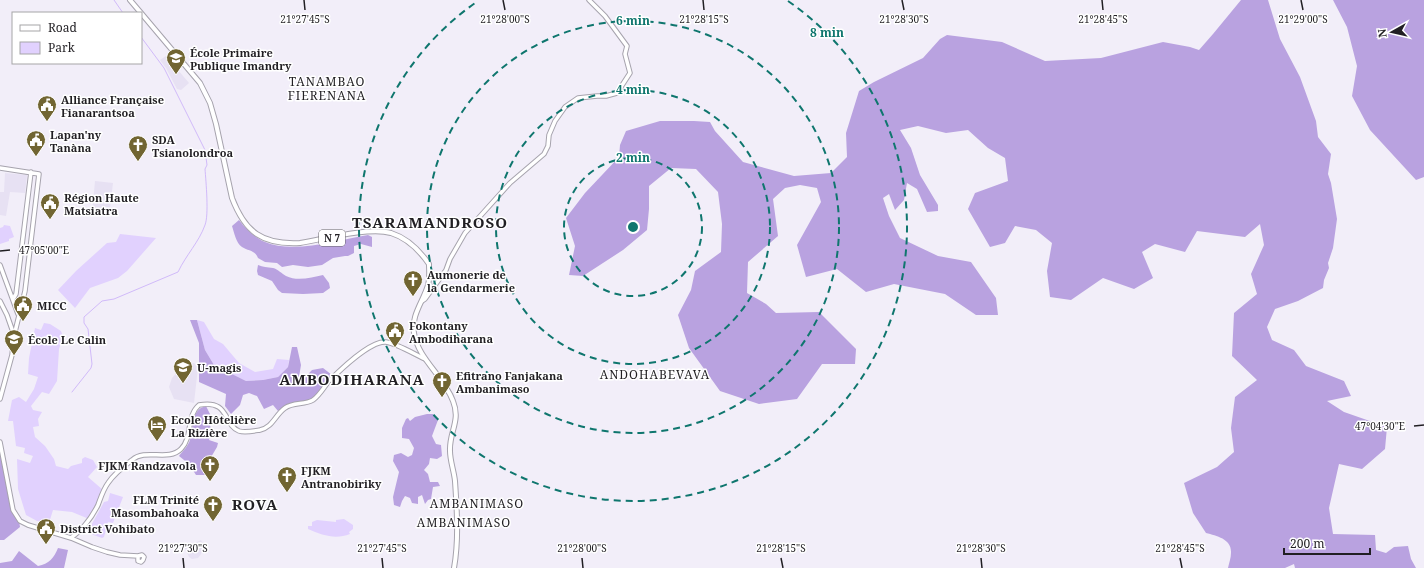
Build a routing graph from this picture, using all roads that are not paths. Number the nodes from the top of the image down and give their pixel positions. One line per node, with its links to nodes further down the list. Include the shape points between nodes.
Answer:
1 (130, 0): 3 (main road, N 7)
2 (589, 0): 9 (street, via 605,16 627,46 625,54 630,73 617,93 578,98 565,107 555,121 544,154 523,171 465,233 441,278)
3 (140, 12)
4 (142, 14): 9 (main road, N 7, via 200,83 212,109 234,203 250,229 269,240 289,244 357,233 390,233 402,238 421,253 429,264 429,278)
5 (0, 168): 6 (street)
6 (32, 172): 8 (street, via 16,294); 11 (street, via 39,174 25,291)
7 (0, 265): 8 (street)
8 (13, 299): 11 (street)
9 (422, 301): 13 (main road, N 7, via 413,324 418,348)
10 (0, 302): 12 (street)
11 (19, 315): 12 (street)
12 (14, 336): 14 (street, via 12,355)
13 (425, 359): 16 (street, via 387,342 378,343 352,360 312,401 288,406 270,425 258,430 238,430 223,410 211,405 199,405 193,411 187,438 180,450 171,454 144,454 133,459 108,482 94,513); 18 (main road, N 7, via 442,379 456,411 450,447 455,481 458,548)
14 (0, 399)
15 (0, 442): 16 (street, via 12,505 20,521)
16 (71, 538): 17 (street, via 107,552)
17 (138, 556)
18 (454, 568)

